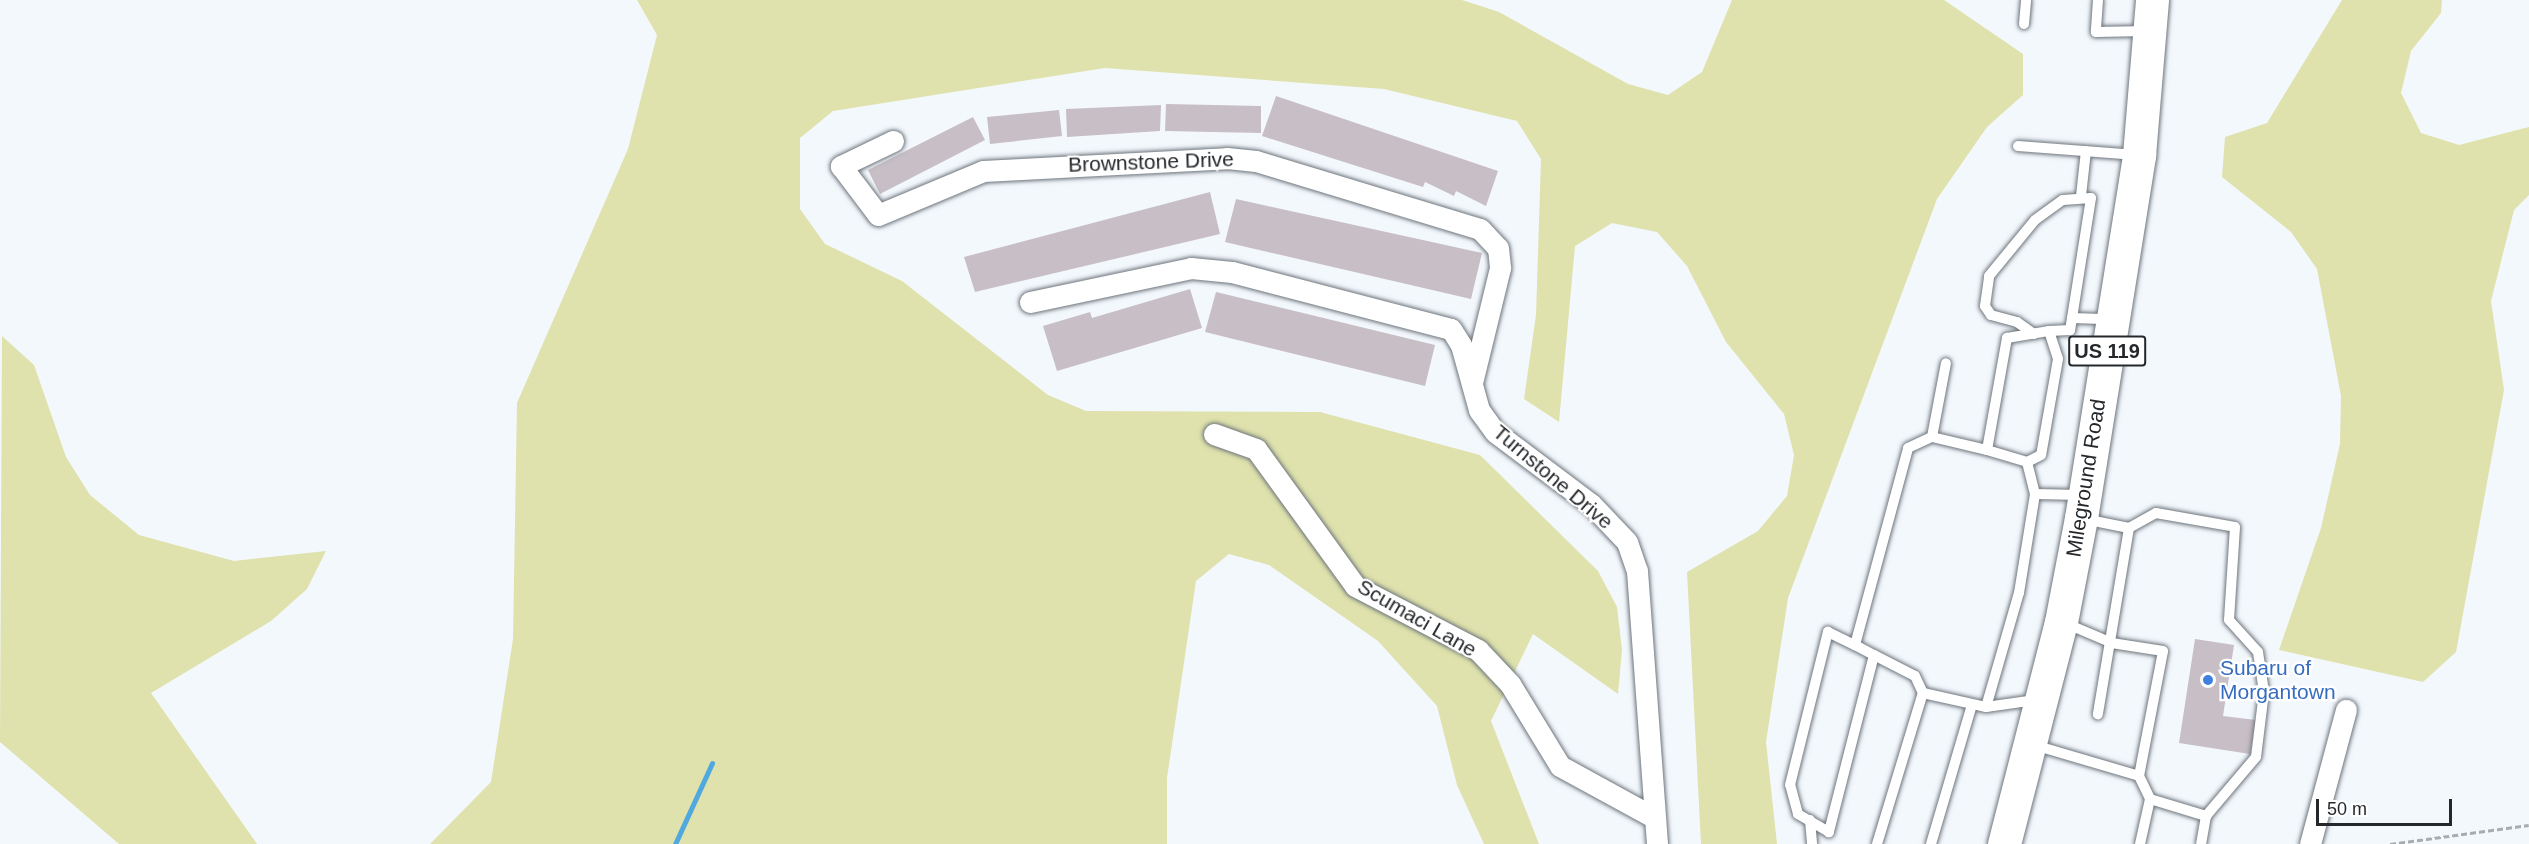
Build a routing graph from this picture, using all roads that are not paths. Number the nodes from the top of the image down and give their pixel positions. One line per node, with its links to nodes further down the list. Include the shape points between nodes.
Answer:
1 (2098, 0): 3 (lane, via 2096,32)
2 (2025, 1): 4 (lane)
3 (2151, 15): 8 (main road, Mileground Road / US 119)
4 (2024, 24)
5 (892, 141): 16 (street, Brownstone Drive, via 841,166 878,215 983,171 1227,158 1256,161 1480,229 1498,248 1500,268)
6 (2018, 146): 7 (lane)
7 (2086, 151): 8 (lane); 9 (lane)
8 (2139, 155): 12 (main road, Mileground Road / US 119)
9 (2081, 196): 11 (lane, via 2091,198); 14 (lane, via 2063,200 2036,220 1989,276 1985,306 1991,315 2017,322)
10 (1030, 302): 16 (street, Turnstone Drive, via 1191,268 1232,272 1433,320 1451,329 1461,345)
11 (2072, 318): 12 (lane); 13 (lane, via 2070,330)
12 (2112, 319): 22 (main road, Mileground Road / US 119)
13 (2049, 331): 14 (lane); 20 (lane, via 2056,370 2041,455)
14 (2034, 334): 19 (lane, via 2007,338)
15 (1946, 363): 18 (lane)
16 (1471, 387): 38 (street, Turnstone Drive, via 1495,432 1591,504 1627,542 1637,571)
17 (1214, 434): 38 (street, Scumaci Lane, via 1256,449 1355,586 1478,650 1510,684 1560,766)
18 (1932, 437): 19 (lane); 26 (lane, via 1908,448)
19 (1987, 450): 20 (lane)
20 (2027, 462): 21 (lane)
21 (2035, 494): 22 (lane); 31 (lane, via 2019,593)
22 (2083, 507): 23 (lane); 24 (main road, Mileground Road / US 119)
23 (2129, 528): 25 (lane); 37 (lane, via 2156,513 2235,528 2229,620 2258,652 2264,692 2256,757)
24 (2061, 622): 25 (lane); 29 (main road, Mileground Road / US 119)
25 (2112, 643): 33 (lane); 35 (lane, via 2163,651)
26 (1855, 645): 27 (lane); 39 (lane, via 1828,632 1790,785 1798,814)
27 (1874, 655): 28 (lane, via 1915,676); 39 (lane, via 1829,832)
28 (1923, 693): 30 (lane); 42 (lane)
29 (2042, 699): 31 (lane); 34 (main road, Mileground Road / US 119)
30 (1972, 705): 31 (lane); 43 (lane)
31 (1986, 707)
32 (2346, 710): 47 (street)
33 (2098, 714)
34 (2031, 744): 35 (lane); 44 (main road, Mileground Road / US 119)
35 (2139, 776): 36 (lane)
36 (2150, 799): 37 (lane); 45 (lane)
37 (2206, 816): 46 (lane)
38 (1653, 817): 40 (street, Turnstone Drive)
39 (1809, 820): 41 (lane)
40 (1656, 844)
41 (1812, 844)
42 (1877, 844)
43 (1931, 844)
44 (2004, 844)
45 (2140, 844)
46 (2201, 844)
47 (2310, 844)

